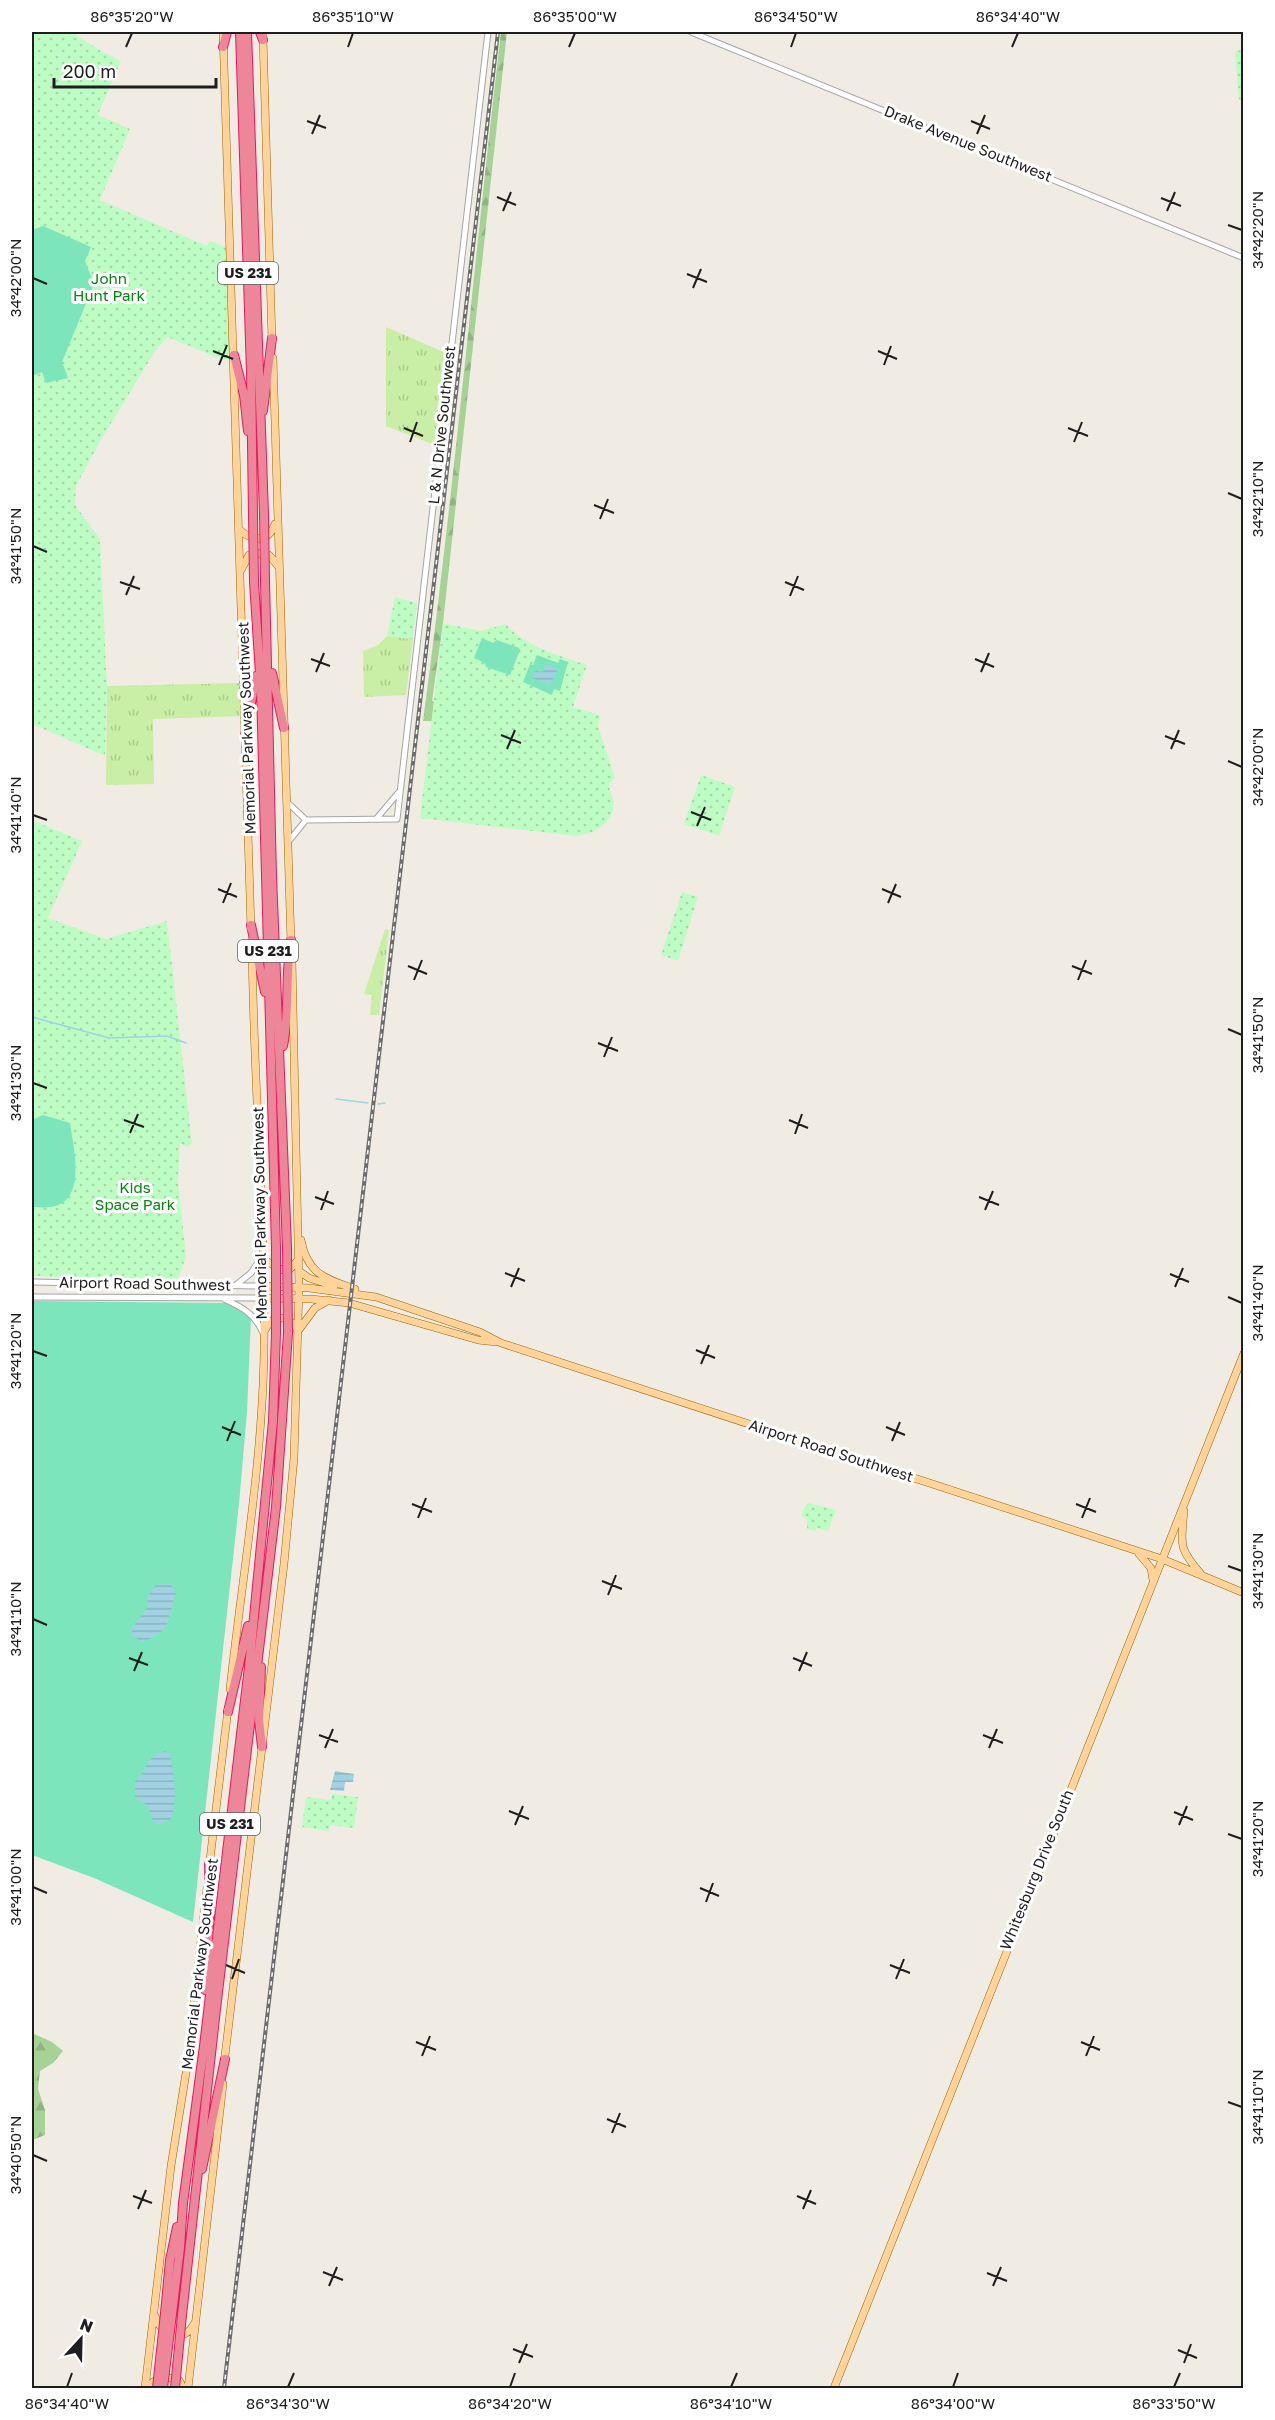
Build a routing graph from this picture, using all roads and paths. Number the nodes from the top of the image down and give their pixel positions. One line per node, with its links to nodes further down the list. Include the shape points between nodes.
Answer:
1 (225, 32): 7 (highway)
2 (240, 32): 12 (highway, Memorial Parkway Southwest / US 231)
3 (247, 32): 11 (highway, Memorial Parkway Southwest / US 231)
4 (488, 32): 21 (street, L & N Drive Southwest)
5 (692, 32): 8 (street, Drake Avenue Southwest)
6 (262, 34): 9 (main road)
7 (223, 47): 10 (main road)
8 (1244, 258)
9 (272, 338): 11 (highway); 13 (main road)
10 (234, 355): 12 (highway); 14 (main road)
11 (260, 423): 17 (highway, Memorial Parkway Southwest / US 231, bridge)
12 (251, 448): 18 (highway, Memorial Parkway Southwest / US 231, bridge)
13 (277, 517): 14 (main road, via 272,532 262,539 248,537); 15 (main road)
14 (239, 529): 16 (main road)
15 (279, 568): 16 (main road, via 269,555 256,553 249,555); 19 (main road)
16 (240, 572): 20 (main road)
17 (268, 651): 19 (highway); 29 (highway, Memorial Parkway Southwest / US 231, via 272,876)
18 (258, 655): 20 (highway); 28 (highway, Memorial Parkway Southwest / US 231)
19 (284, 728): 22 (main road)
20 (246, 736): 26 (main road)
21 (400, 791): 23 (street); 23 (street, L & N Drive Southwest, via 397,819)
22 (287, 802): 24 (street); 25 (main road)
23 (376, 818): 24 (street)
24 (306, 820): 25 (street)
25 (288, 842): 27 (main road)
26 (251, 925): 28 (highway); 31 (main road)
27 (291, 940): 29 (highway); 30 (main road)
28 (269, 1015): 54 (highway, Memorial Parkway Southwest / US 231, bridge, via 276,1333 268,1479)
29 (281, 1058): 56 (highway, Memorial Parkway Southwest / US 231, bridge, via 288,1333 280,1472)
30 (297, 1214): 32 (main road); 41 (main road, via 303,1250 314,1270 336,1283)
31 (261, 1258): 32 (main road, via 282,1269 290,1269); 35 (street); 36 (main road)
32 (298, 1259): 33 (main road)
33 (299, 1271): 37 (main road); 38 (main road)
34 (32, 1282): 35 (street, Airport Road Southwest)
35 (236, 1285): 36 (street, Airport Road Southwest)
36 (263, 1286): 37 (main road, Airport Road Southwest); 42 (main road)
37 (299, 1287): 38 (main road, Airport Road Southwest); 43 (main road)
38 (351, 1292): 41 (main road, Airport Road Southwest)
39 (32, 1297): 40 (street, Airport Road Southwest)
40 (220, 1297): 42 (street, Airport Road Southwest); 46 (street, via 252,1315)
41 (376, 1297): 47 (main road, Airport Road Southwest, via 480,1332)
42 (263, 1298): 43 (main road, Airport Road Southwest); 46 (main road)
43 (299, 1298): 44 (main road, Airport Road Southwest); 45 (main road)
44 (329, 1300): 45 (main road, via 315,1308); 47 (main road, Airport Road Southwest)
45 (298, 1331): 46 (main road, via 290,1320 280,1318 270,1322); 58 (main road, via 293,1480)
46 (263, 1334): 57 (main road, via 255,1485)
47 (501, 1343): 50 (main road, Airport Road Southwest)
48 (1244, 1353): 49 (main road, Whitesburg Drive South)
49 (1184, 1503): 51 (main road, Whitesburg Drive South); 52 (main road, via 1183,1552)
50 (1134, 1550): 51 (main road, Airport Road Southwest); 53 (main road, via 1151,1568)
51 (1162, 1559): 52 (main road, Airport Road Southwest); 53 (main road, Whitesburg Drive South)
52 (1203, 1576): 55 (main road, Airport Road Southwest)
53 (1153, 1581): 72 (main road, Whitesburg Drive South)
54 (255, 1591): 57 (highway); 60 (highway, Memorial Parkway Southwest / US 231)
55 (1244, 1593)
56 (263, 1613): 58 (highway, via 259,1720); 62 (highway, Memorial Parkway Southwest / US 231)
57 (228, 1712): 59 (main road)
58 (262, 1747): 61 (main road)
59 (209, 1864): 60 (highway); 63 (main road)
60 (204, 2046): 64 (highway, Memorial Parkway Southwest / US 231, via 183,2203 170,2260)
61 (225, 2059): 62 (highway); 65 (main road)
62 (195, 2201): 69 (highway, Memorial Parkway Southwest / US 231, bridge)
63 (154, 2314): 65 (main road, via 161,2328 174,2336 190,2331); 66 (main road)
64 (169, 2314): 67 (highway, bridge); 68 (highway, bridge)
65 (197, 2317): 71 (main road)
66 (147, 2388): 70 (main road, via 170,2377 179,2380)
67 (157, 2388)
68 (163, 2388)
69 (175, 2388)
70 (183, 2388)
71 (188, 2388)
72 (834, 2388)

